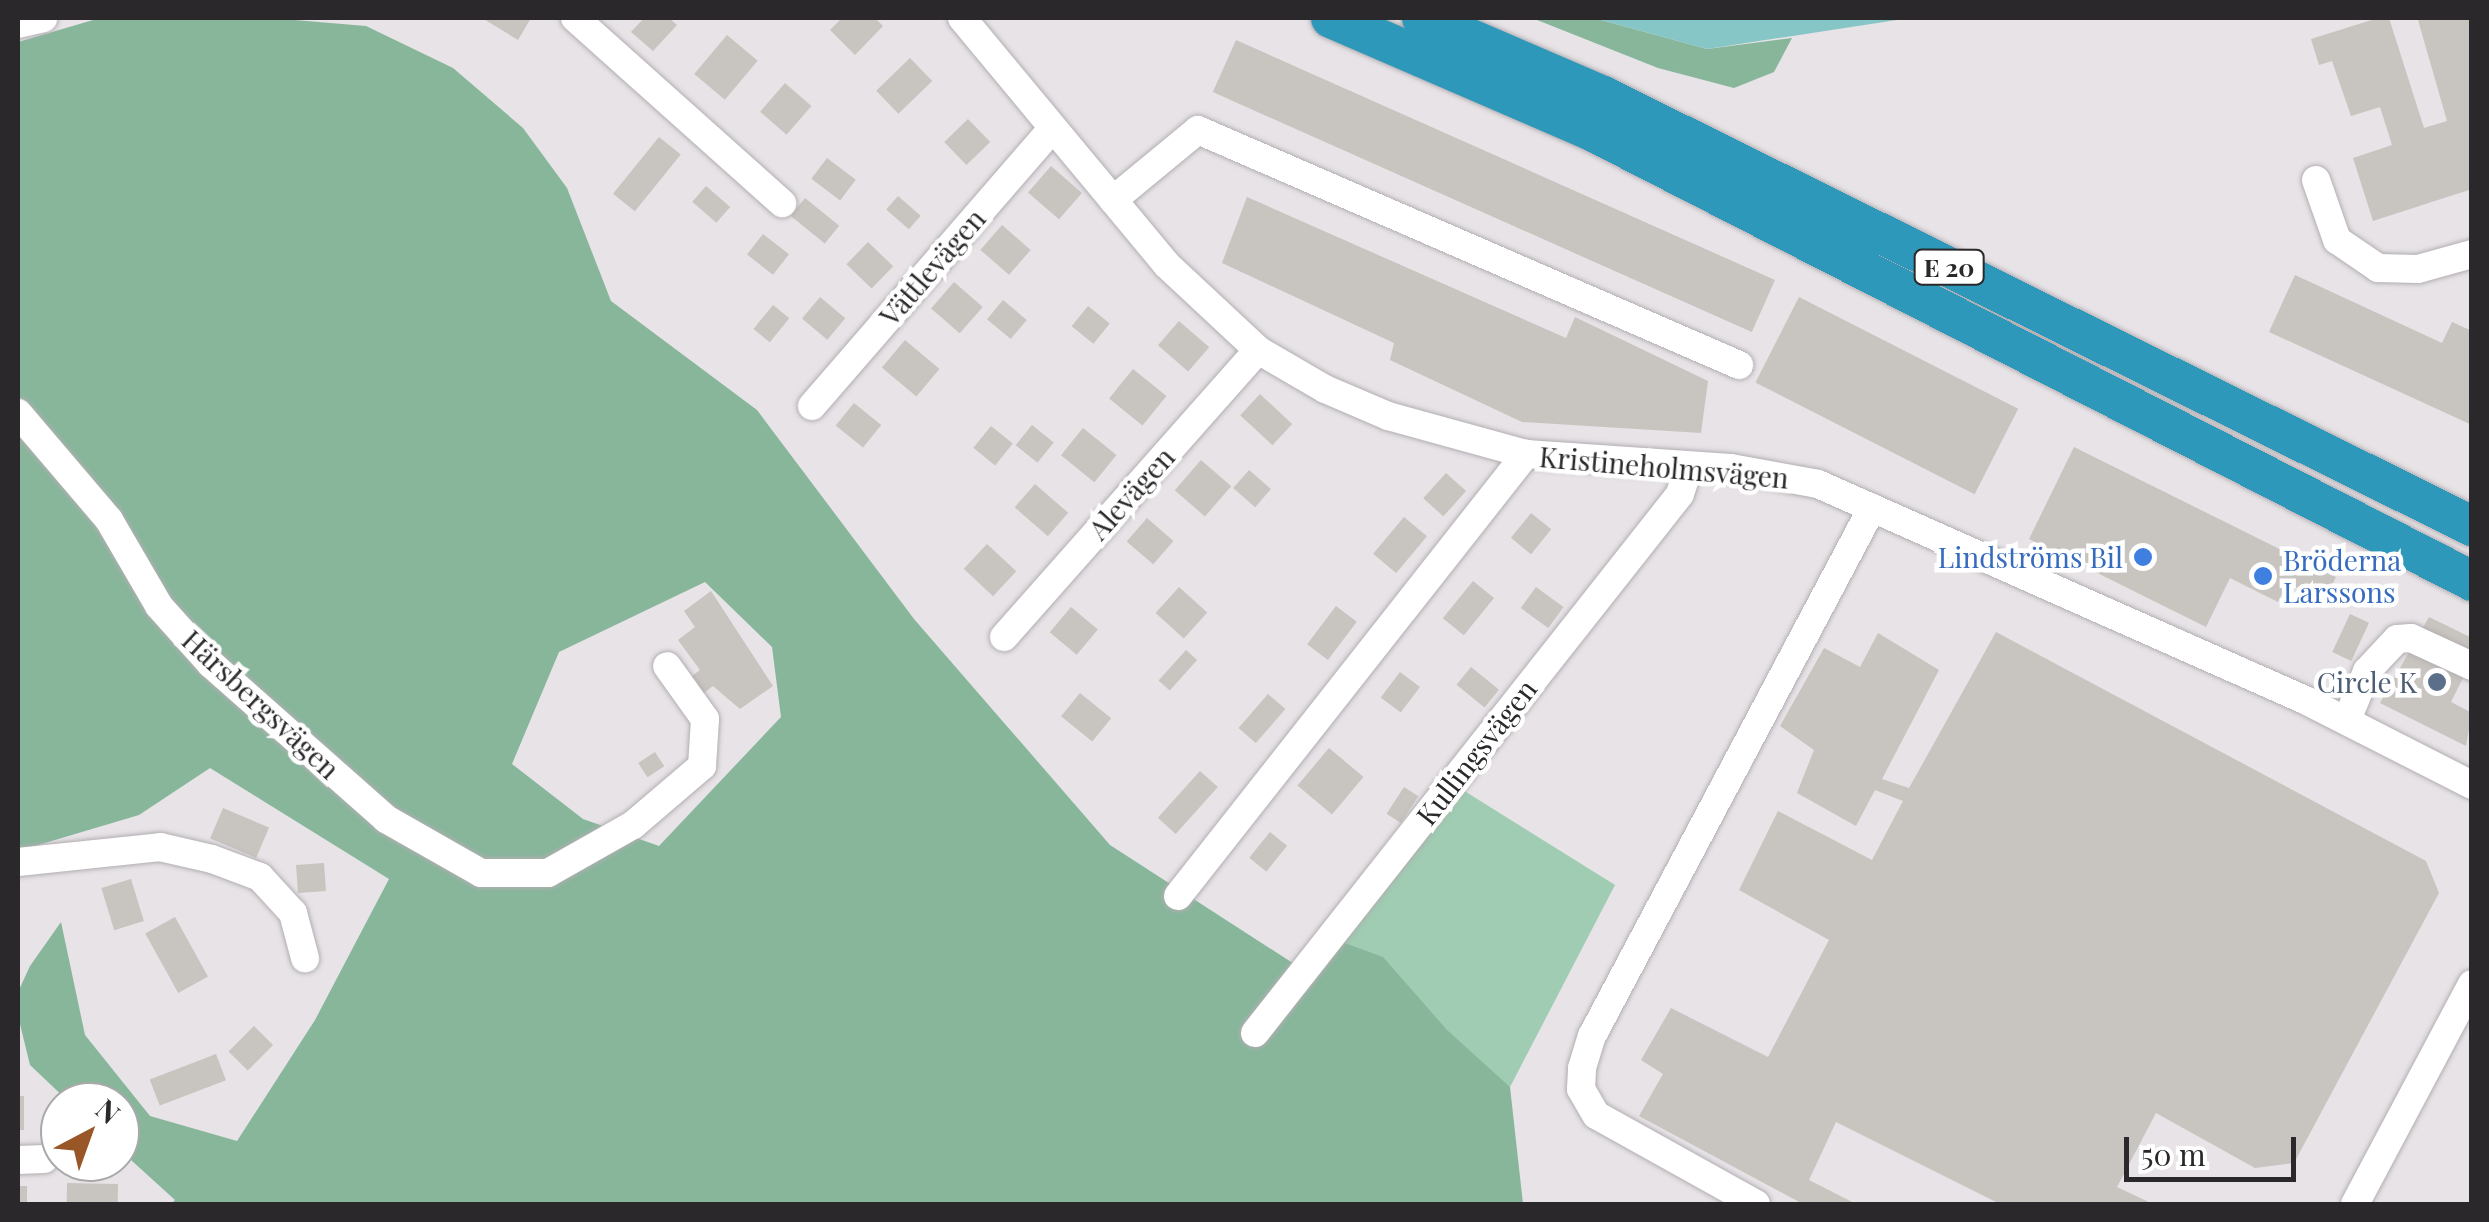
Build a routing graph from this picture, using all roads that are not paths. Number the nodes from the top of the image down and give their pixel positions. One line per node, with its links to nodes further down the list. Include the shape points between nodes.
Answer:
1 (42, 18): 6 (street)
2 (576, 18): 10 (street)
3 (962, 18): 7 (street, Kristineholmsvägen)
4 (1331, 18): 20 (highway, E 20, via 1594,132)
5 (1422, 18): 19 (highway, E 20, via 1604,96)
6 (18, 24)
7 (1052, 129): 9 (street, Kristineholmsvägen); 14 (street, Vättlevägen)
8 (2316, 180): 11 (street, via 2336,240 2378,268 2418,269)
9 (1113, 200): 12 (street, Kristineholmsvägen, via 1167,265); 13 (street, via 1198,130)
10 (782, 203)
11 (2472, 254)
12 (1258, 350): 16 (street, Kristineholmsvägen, via 1388,416); 21 (street, Alevägen)
13 (1739, 364)
14 (812, 406)
15 (18, 412): 22 (street, Härsbergsvägen, via 109,520 159,606 211,664 386,818 481,872 548,873 633,825 702,766 705,719)
16 (1526, 454): 17 (street, Kristineholmsvägen); 27 (street)
17 (1688, 467): 18 (street, Kristineholmsvägen, via 1779,474); 30 (street, Kullingsvägen, via 1680,494)
18 (1872, 508): 24 (street, Kristineholmsvägen); 31 (street, via 1592,1036 1582,1068 1581,1088 1596,1116)
19 (2472, 526)
20 (2472, 582)
21 (1004, 636)
22 (667, 666)
23 (2472, 666): 24 (street, via 2397,638 2367,671)
24 (2347, 720): 25 (street, Kristineholmsvägen)
25 (2472, 785)
26 (18, 862): 28 (street, via 160,848 212,859 260,877 292,912)
27 (1178, 896)
28 (305, 958)
29 (2472, 984): 32 (street)
30 (1255, 1033)
31 (1756, 1204)
32 (2355, 1204)

